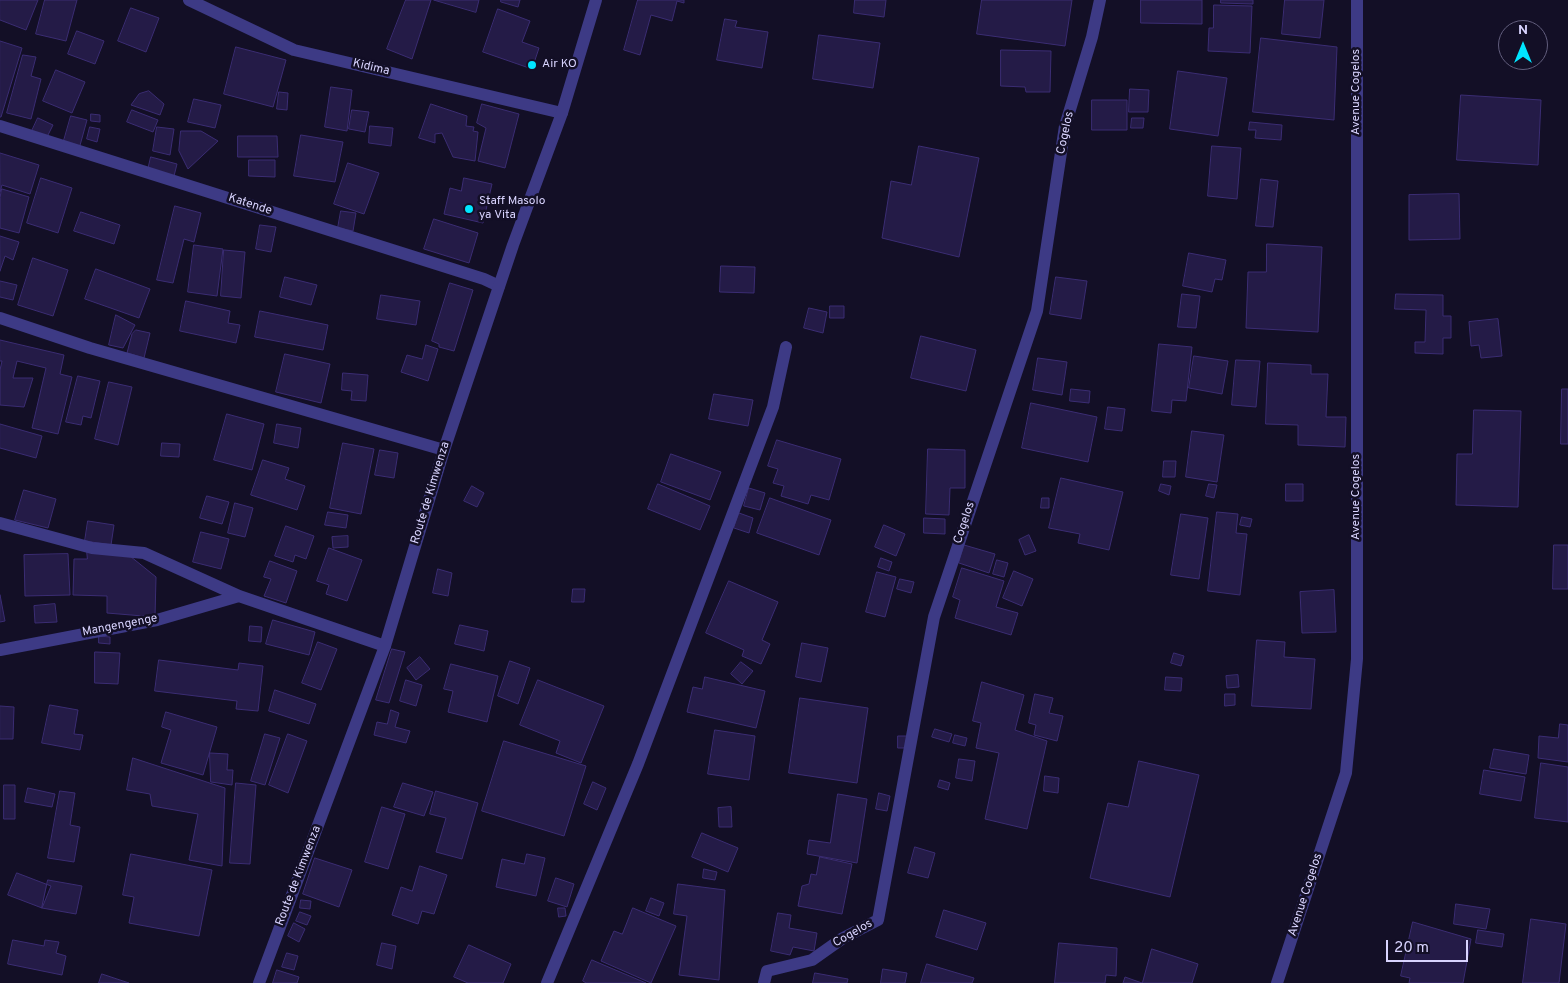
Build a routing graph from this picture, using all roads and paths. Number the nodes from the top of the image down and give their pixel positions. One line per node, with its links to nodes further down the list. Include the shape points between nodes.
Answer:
1 (189, 0): 5 (street, Kidima, via 294,50)
2 (596, 0): 5 (street, Route de Kimwenza)
3 (1100, 0): 17 (street, Cogelos, via 1065,126 1037,311 934,617 878,920 812,960 766,971)
4 (1357, 0): 18 (street, Avenue Cogelos, via 1357,659 1346,773)
5 (562, 113): 7 (street, Route de Kimwenza)
6 (0, 126): 7 (street, Katende)
7 (499, 286): 10 (street, Route de Kimwenza)
8 (0, 318): 10 (street, via 90,348)
9 (786, 347): 16 (street, via 770,416 638,764)
10 (444, 450): 13 (street, Route de Kimwenza)
11 (0, 523): 12 (street, via 92,548 144,553)
12 (239, 596): 13 (street); 14 (street, Mangengenge, via 157,620)
13 (385, 646): 15 (street, Route de Kimwenza)
14 (0, 650)
15 (259, 983)
16 (547, 983)
17 (764, 983)
18 (1277, 983)

